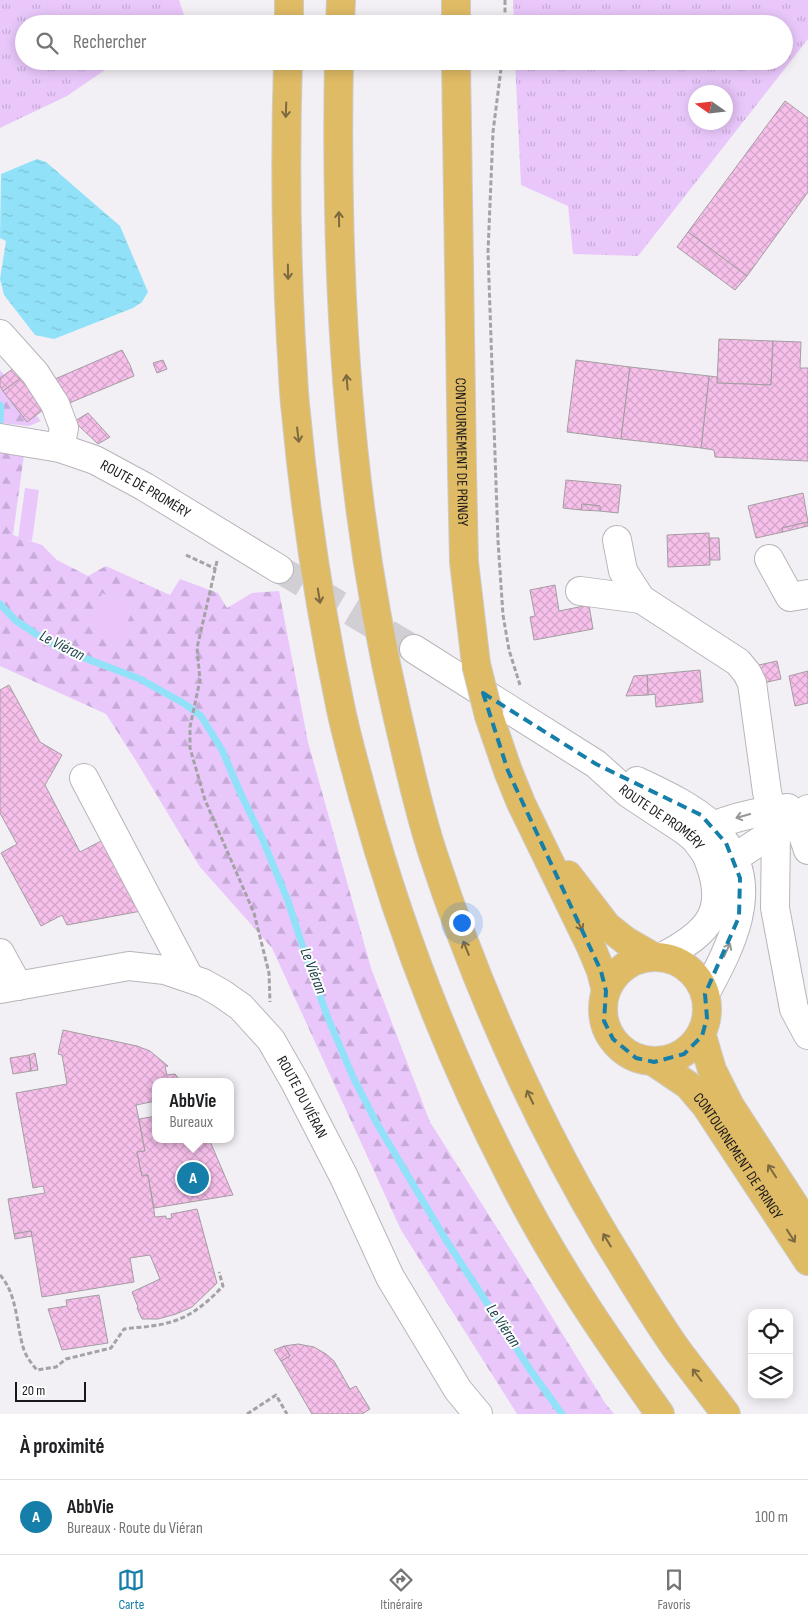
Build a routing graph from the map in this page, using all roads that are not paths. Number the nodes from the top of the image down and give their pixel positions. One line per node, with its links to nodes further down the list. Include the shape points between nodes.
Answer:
1 (289, 0): 4 (highway)
2 (341, 0): 5 (highway)
3 (456, 0): 6 (highway)
4 (289, 15)
5 (340, 15)
6 (456, 15)
7 (288, 70): 40 (highway, one-way to 40, via 285,152 288,294 296,420 323,622 340,708 374,838 402,926 446,1040 512,1180 556,1260 608,1342)
8 (339, 70): 41 (highway, one-way to 8, via 633,1282 534,1107 498,1029 431,850 385,662 360,508 347,392 340,276)
9 (456, 70): 24 (highway, CONTOURNEMENT DE PRINGY, bridge, via 464,562 476,664 489,716 508,772)
10 (0, 334): 12 (street, via 35,373 55,404 64,428)
11 (10, 440): 12 (street, ROUTE DE PROMÉRY)
12 (60, 448): 15 (street, ROUTE DE PROMÉRY, via 95,460 145,487)
13 (617, 540): 18 (street, via 634,570)
14 (769, 559): 17 (street, via 790,596)
15 (279, 570)
16 (580, 591): 18 (street)
17 (808, 594)
18 (641, 599): 22 (street, via 738,662 747,673)
19 (414, 650): 20 (street, ROUTE DE PROMÉRY)
20 (596, 764): 23 (street, ROUTE DE PROMÉRY, via 669,797 701,815); 26 (street, ROUTE DE PROMÉRY, via 628,794 684,830)
21 (84, 778): 30 (street, via 179,944)
22 (792, 815): 23 (street, ROUTE DE PROMÉRY, one-way to 23, via 752,813); 25 (street); 27 (street, ROUTE DE PROMÉRY, via 745,851); 34 (street, via 774,908 794,1009)
23 (713, 826): 27 (street)
24 (535, 832): 29 (highway, CONTOURNEMENT DE PRINGY, via 608,926 626,941); 32 (highway, CONTOURNEMENT DE PRINGY, one-way to 32, via 591,946)
25 (808, 850)
26 (706, 854): 27 (street, ROUTE DE PROMÉRY); 29 (street, via 716,882 713,915 700,934 679,949)
27 (733, 854): 33 (street, one-way to 27, via 740,917 741,885)
28 (0, 953): 31 (street)
29 (657, 957): 32 (highway, CONTOURNEMENT DE PRINGY, via 636,960 622,968); 33 (highway, CONTOURNEMENT DE PRINGY, via 687,969 698,979)
30 (189, 977): 31 (street, ROUTE DU VIÉRAN, via 165,970 129,966); 39 (street, ROUTE DU VIÉRAN, via 221,993 241,1008 271,1040 344,1178 390,1277 458,1390)
31 (9, 988)
32 (606, 991): 36 (highway, CONTOURNEMENT DE PRINGY, via 604,1021 613,1039 636,1058)
33 (705, 994): 35 (highway, CONTOURNEMENT DE PRINGY, via 708,1009)
34 (808, 1035)
35 (702, 1036): 36 (highway, via 684,1054); 37 (highway, CONTOURNEMENT DE PRINGY, one-way to 35, via 730,1106 712,1070)
36 (654, 1062): 38 (highway, CONTOURNEMENT DE PRINGY, one-way to 38, via 688,1085 706,1106)
37 (808, 1226)
38 (808, 1261)
39 (478, 1414)
40 (660, 1414)
41 (726, 1414)

